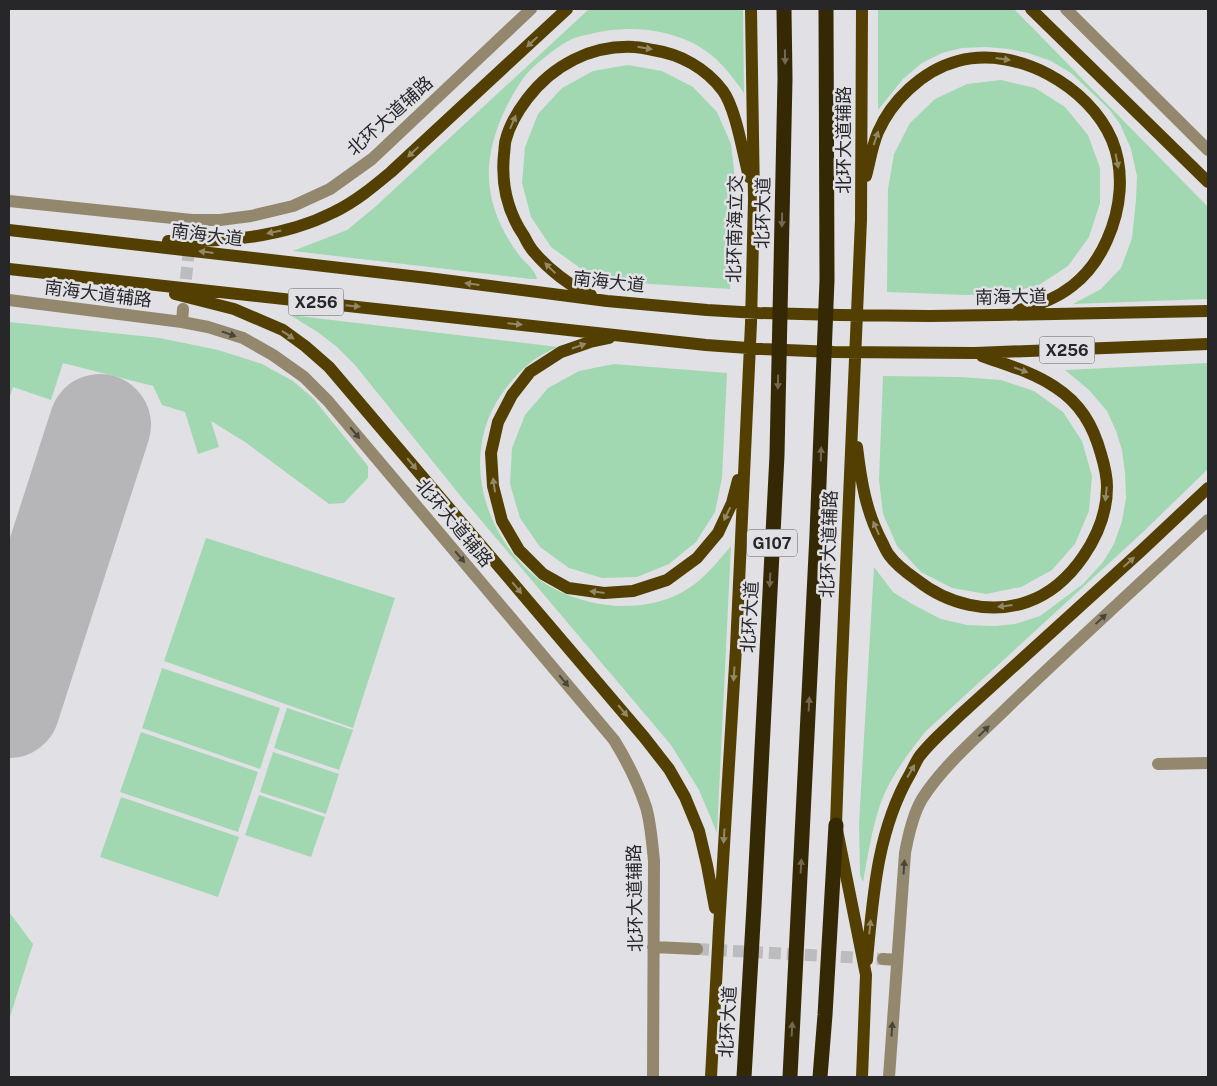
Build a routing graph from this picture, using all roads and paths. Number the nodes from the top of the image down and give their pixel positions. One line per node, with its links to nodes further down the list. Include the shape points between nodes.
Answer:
1 (531, 9): 12 (street, 北环大道辅路, via 372,160 330,189 293,206 191,226)
2 (568, 9): 15 (main road, one-way to 15, via 391,172 334,212 278,232 239,238 201,241)
3 (751, 9): 11 (main road, 北环南海立交)
4 (784, 9): 41 (highway, 北环大道 / G107, one-way to 41, via 777,455)
5 (826, 9): 42 (highway, G107, one-way to 5, via 827,280)
6 (862, 9): 13 (main road, 北环大道辅路)
7 (1031, 9): 10 (main road)
8 (1066, 9): 9 (street)
9 (1208, 150)
10 (1208, 182)
11 (754, 199): 19 (main road, one-way to 11, via 580,291 558,276 534,252 517,226 506,198 502,170 506,139 516,114 534,90 556,70 582,56 607,48 635,46 685,59 708,75 724,92 733,113); 27 (main road, 北环南海立交)
12 (9, 201)
13 (861, 220): 22 (main road, one-way to 22, via 865,180 878,131 903,94 920,80 959,61 1003,58 1024,64 1066,85 1086,102 1112,140 1120,182 1118,208 1111,232 1088,272 1059,296); 26 (main road, 北环大道辅路)
14 (9, 230): 15 (main road, 南海大道 / X256)
15 (93, 239): 19 (main road, 南海大道 / X256, one-way to 15)
16 (9, 269): 17 (main road, X256)
17 (109, 280): 23 (main road, X256, one-way to 23); 33 (main road, one-way to 33, via 242,312 283,330 329,367 669,769 685,797 698,831)
18 (9, 300): 21 (street, 南海大道辅路)
19 (607, 301): 22 (main road, 南海大道 / X256, via 758,313)
20 (1208, 311): 22 (main road, 南海大道 / X256)
21 (183, 315): 34 (street, 北环大道辅路, one-way to 34, via 243,338 304,377 334,408 614,740 636,779 646,808 654,861)
22 (997, 315)
23 (624, 336): 25 (main road, X256, via 762,349); 27 (main road, one-way to 23, via 732,503 718,532 697,558 667,580 633,591 604,593 568,588 543,574 519,550 502,520 493,486 491,453 498,422 512,395 530,372 561,352 590,342)
24 (1208, 344): 25 (main road, X256)
25 (975, 353): 26 (main road, one-way to 26, via 1034,374 1075,403 1097,440 1104,464 1107,487 1104,511 1084,555 1068,576 1027,602 1004,607 979,607 953,601 927,588 889,555 867,508)
26 (852, 409): 32 (main road, 北环大道辅路)
27 (745, 450): 33 (main road, one-way to 33)
28 (1208, 488): 38 (main road, one-way to 28, via 880,852 891,814 919,758 959,716)
29 (1208, 520): 37 (street, one-way to 29, via 905,853 921,800 972,742)
30 (1208, 763): 31 (street)
31 (1158, 764)
32 (836, 825): 38 (main road, 北环大道辅路); 43 (highway)
33 (719, 928): 40 (main road)
34 (654, 947): 35 (street); 39 (street, 北环大道辅路)
35 (697, 949)
36 (883, 959): 37 (street)
37 (897, 960): 45 (street, one-way to 37)
38 (866, 975): 44 (main road, 北环大道辅路)
39 (653, 1077)
40 (711, 1077)
41 (744, 1077)
42 (790, 1077)
43 (820, 1077)
44 (862, 1077)
45 (888, 1077)

